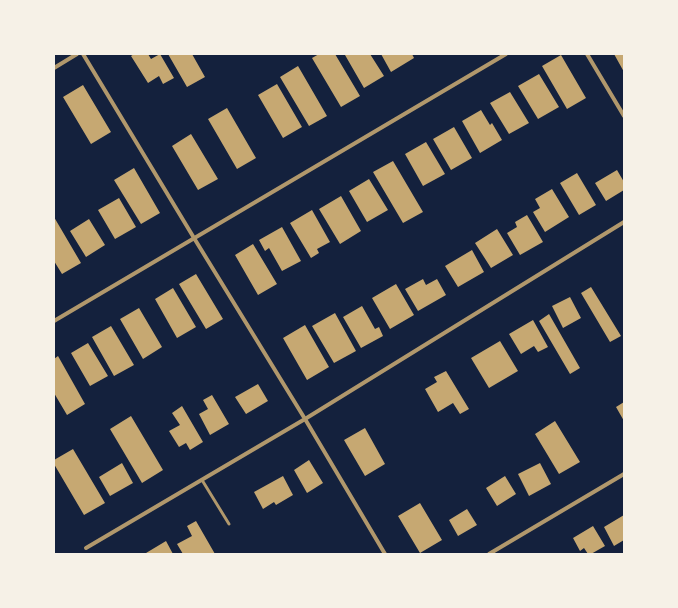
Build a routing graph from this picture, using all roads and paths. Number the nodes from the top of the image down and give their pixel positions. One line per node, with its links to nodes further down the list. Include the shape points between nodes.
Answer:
1 (77, 54): 5 (street)
2 (83, 54): 8 (street)
3 (506, 54): 8 (street)
4 (587, 54): 6 (street)
5 (54, 68)
6 (624, 116)
7 (624, 222): 10 (street)
8 (194, 238): 9 (street); 10 (street)
9 (54, 321)
10 (306, 419): 12 (street); 15 (street)
11 (624, 474): 16 (street)
12 (202, 480): 13 (lane); 14 (street)
13 (229, 524)
14 (86, 548)
15 (385, 554)
16 (489, 554)

